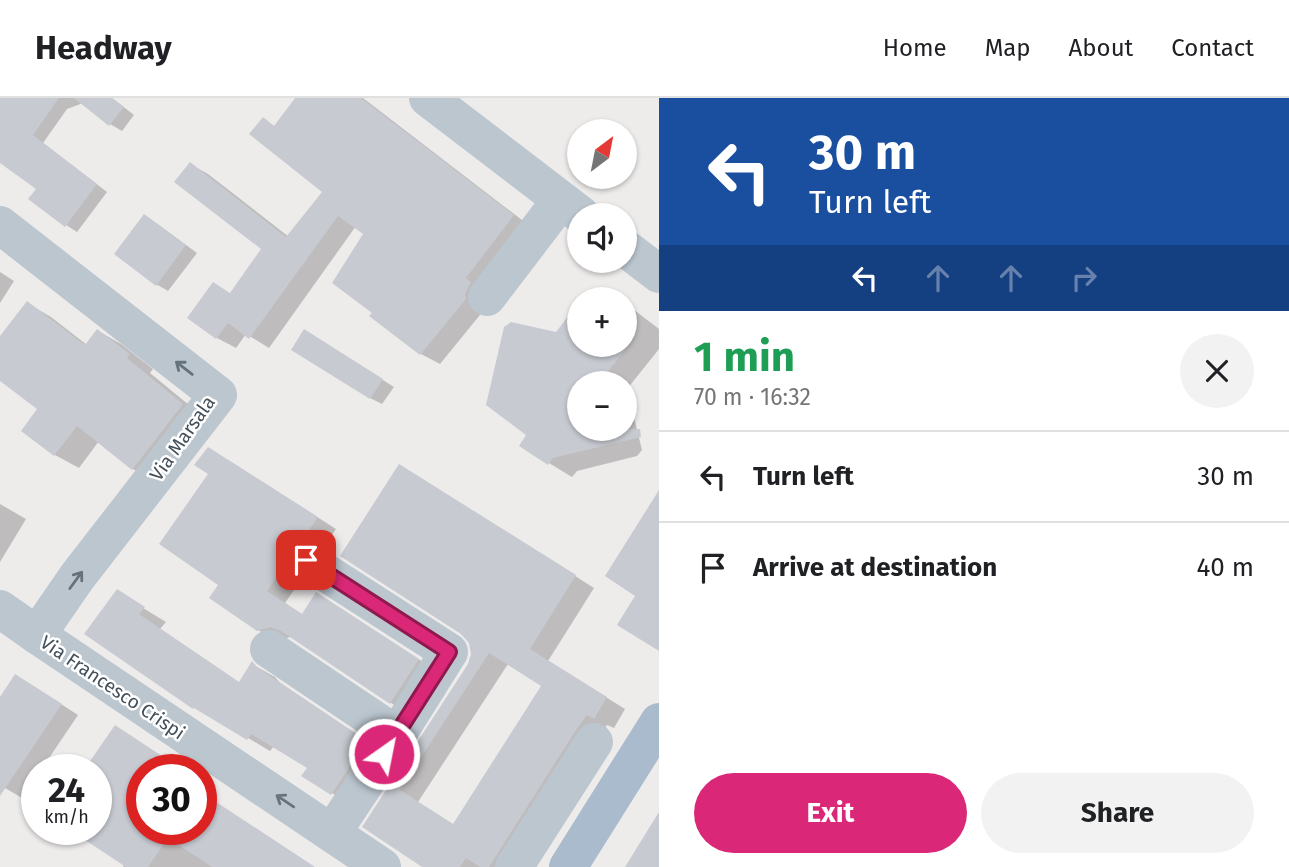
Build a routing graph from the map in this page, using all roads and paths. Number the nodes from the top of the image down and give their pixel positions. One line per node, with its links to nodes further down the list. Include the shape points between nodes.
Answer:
1 (428, 98): 2 (street)
2 (567, 204)
3 (567, 211): 7 (street)
4 (0, 225): 10 (street, Via Marsala, one-way to 4, via 218,395)
5 (637, 257): 6 (street)
6 (659, 274)
7 (487, 297)
8 (306, 560): 13 (street, via 449,652)
9 (2, 615): 10 (street, Via Francesco Crispi)
10 (37, 635): 15 (street, Via Francesco Crispi, one-way to 10)
11 (269, 649): 13 (street)
12 (659, 722): 18 (main road)
13 (397, 735): 15 (street)
14 (594, 742): 17 (street)
15 (332, 833): 16 (street, Via Francesco Crispi)
16 (382, 867)
17 (514, 867)
18 (568, 867)

